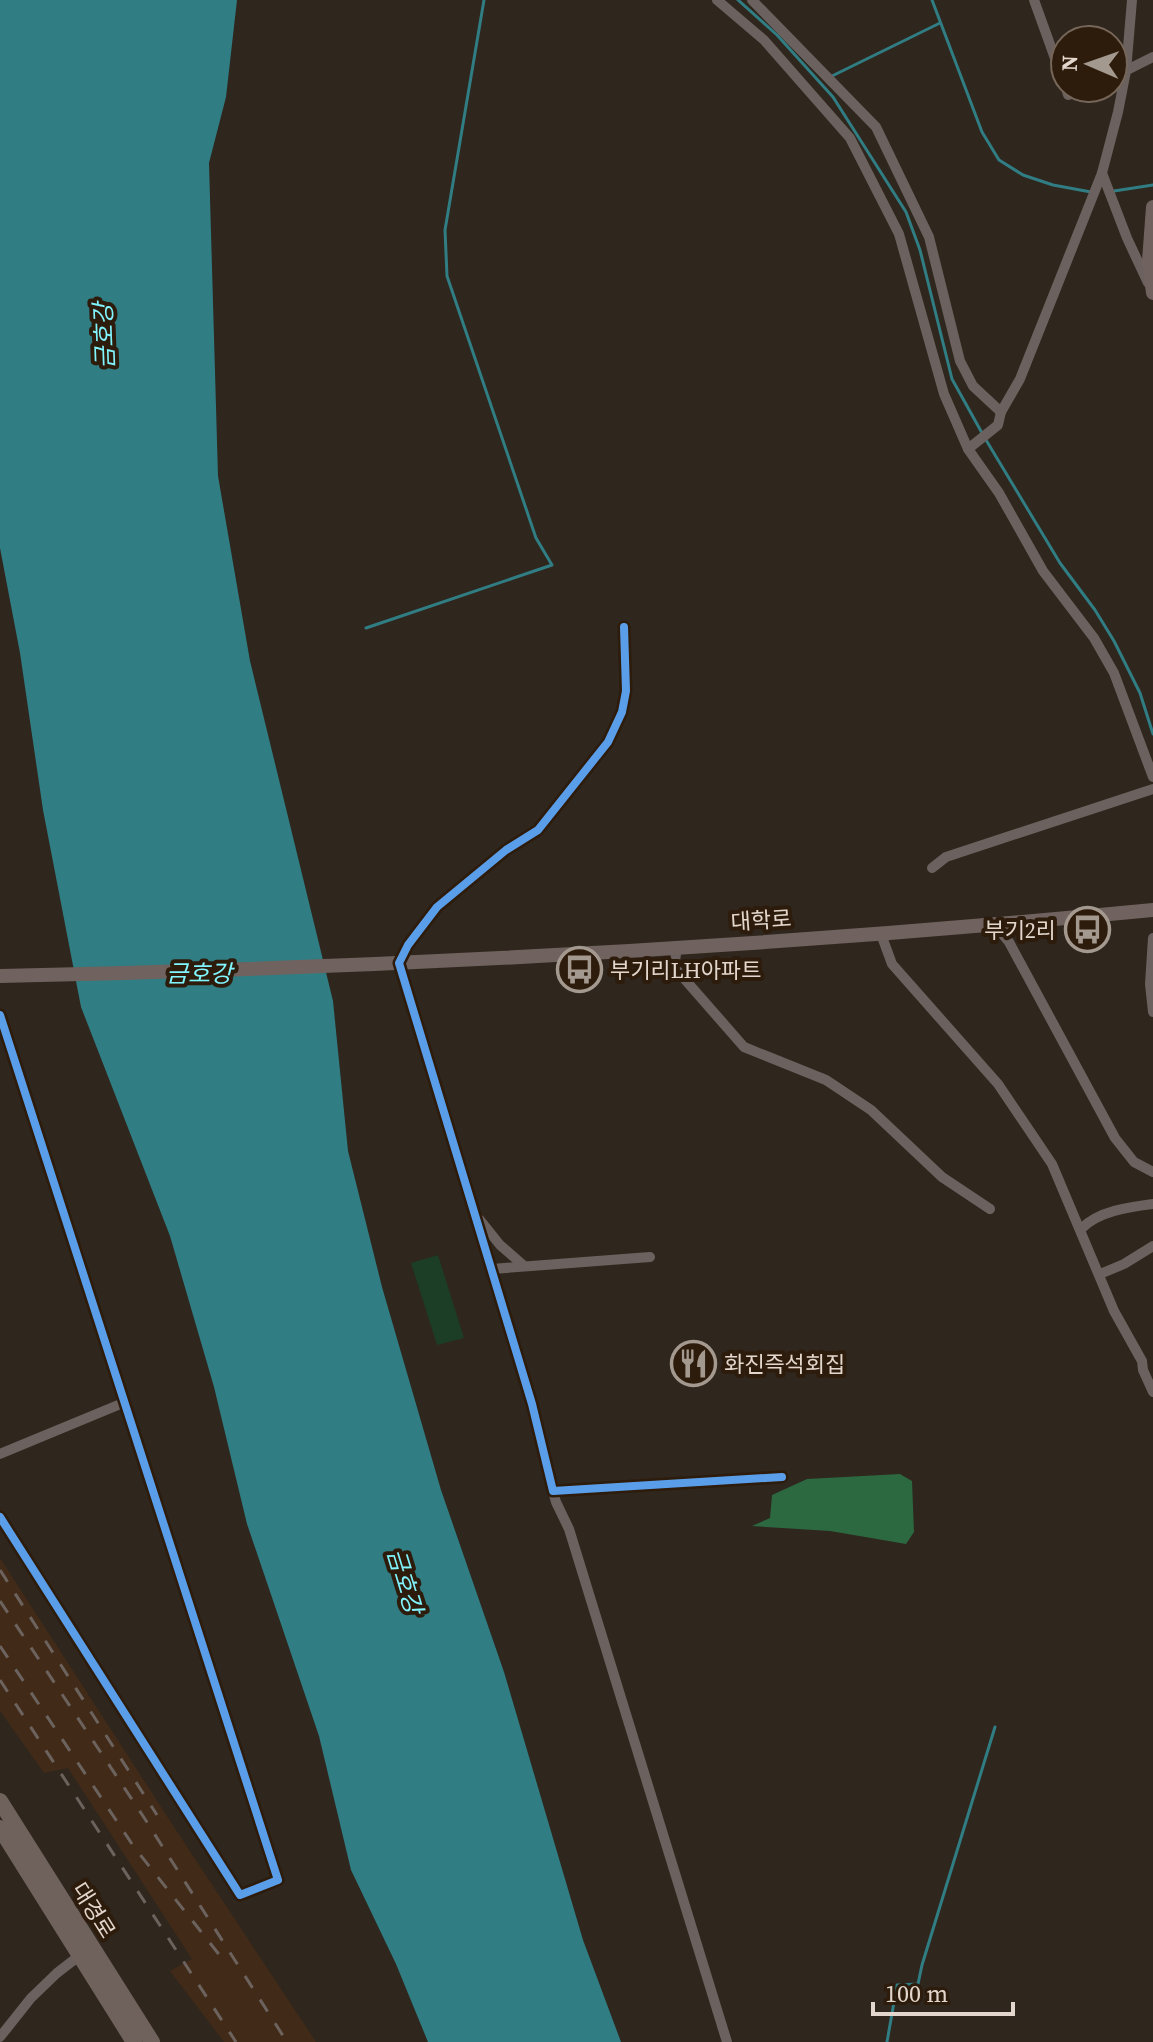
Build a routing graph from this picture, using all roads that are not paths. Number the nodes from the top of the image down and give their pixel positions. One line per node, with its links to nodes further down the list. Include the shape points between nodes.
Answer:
1 (717, 0): 14 (street, via 764,40 850,138 899,234 944,394)
2 (752, 0): 13 (street, via 876,127 929,237 960,361 973,386)
3 (1034, 0): 6 (street)
4 (1132, 0): 5 (street)
5 (1129, 35)
6 (1049, 40)
7 (1153, 57): 8 (street)
8 (1129, 69)
9 (1118, 104): 10 (street)
10 (1102, 173): 12 (street); 13 (street, via 1020,379)
11 (1153, 207): 12 (main road)
12 (1153, 295)
13 (1001, 412): 14 (street, via 998,425)
14 (977, 443): 16 (street, via 1043,571 1114,673)
15 (624, 627): 24 (street, via 626,691 608,742 538,830 437,907)
16 (1153, 777)
17 (1153, 789): 18 (street, via 946,857)
18 (932, 868)
19 (1153, 910): 20 (main road, 대학로)
20 (995, 925): 21 (main road, 대학로); 28 (street, via 1115,1138 1134,1162)
21 (881, 934): 23 (main road, 대학로); 32 (street, via 892,964 998,1084 1042,1147)
22 (1153, 938): 26 (street)
23 (677, 948): 24 (main road, 대학로); 30 (street, via 674,967 744,1047 826,1080 849,1095 951,1184)
24 (399, 963): 25 (main road, 대학로); 31 (street)
25 (5, 976)
26 (1153, 1012)
27 (0, 1015): 41 (street)
28 (1153, 1172)
29 (1153, 1204): 32 (street, via 1092,1218)
30 (990, 1209)
31 (475, 1214): 35 (street); 36 (street)
32 (1081, 1229): 37 (street)
33 (1153, 1246): 37 (street)
34 (650, 1257): 35 (street)
35 (523, 1265): 36 (street)
36 (492, 1269): 44 (street)
37 (1100, 1274): 39 (street)
38 (1153, 1361): 39 (street)
39 (1143, 1370): 40 (street)
40 (1153, 1392)
41 (123, 1403): 42 (street); 45 (street, via 278,1880 240,1895)
42 (0, 1454)
43 (782, 1477): 44 (street)
44 (553, 1491): 52 (street)
45 (0, 1517)
46 (0, 1801): 51 (main road, 대경로)
47 (3, 1839): 48 (main road, 대경로)
48 (79, 1956): 49 (street, via 31,1998); 50 (main road, 대경로)
49 (0, 2037)
50 (134, 2042)
51 (152, 2042)
52 (727, 2042)

